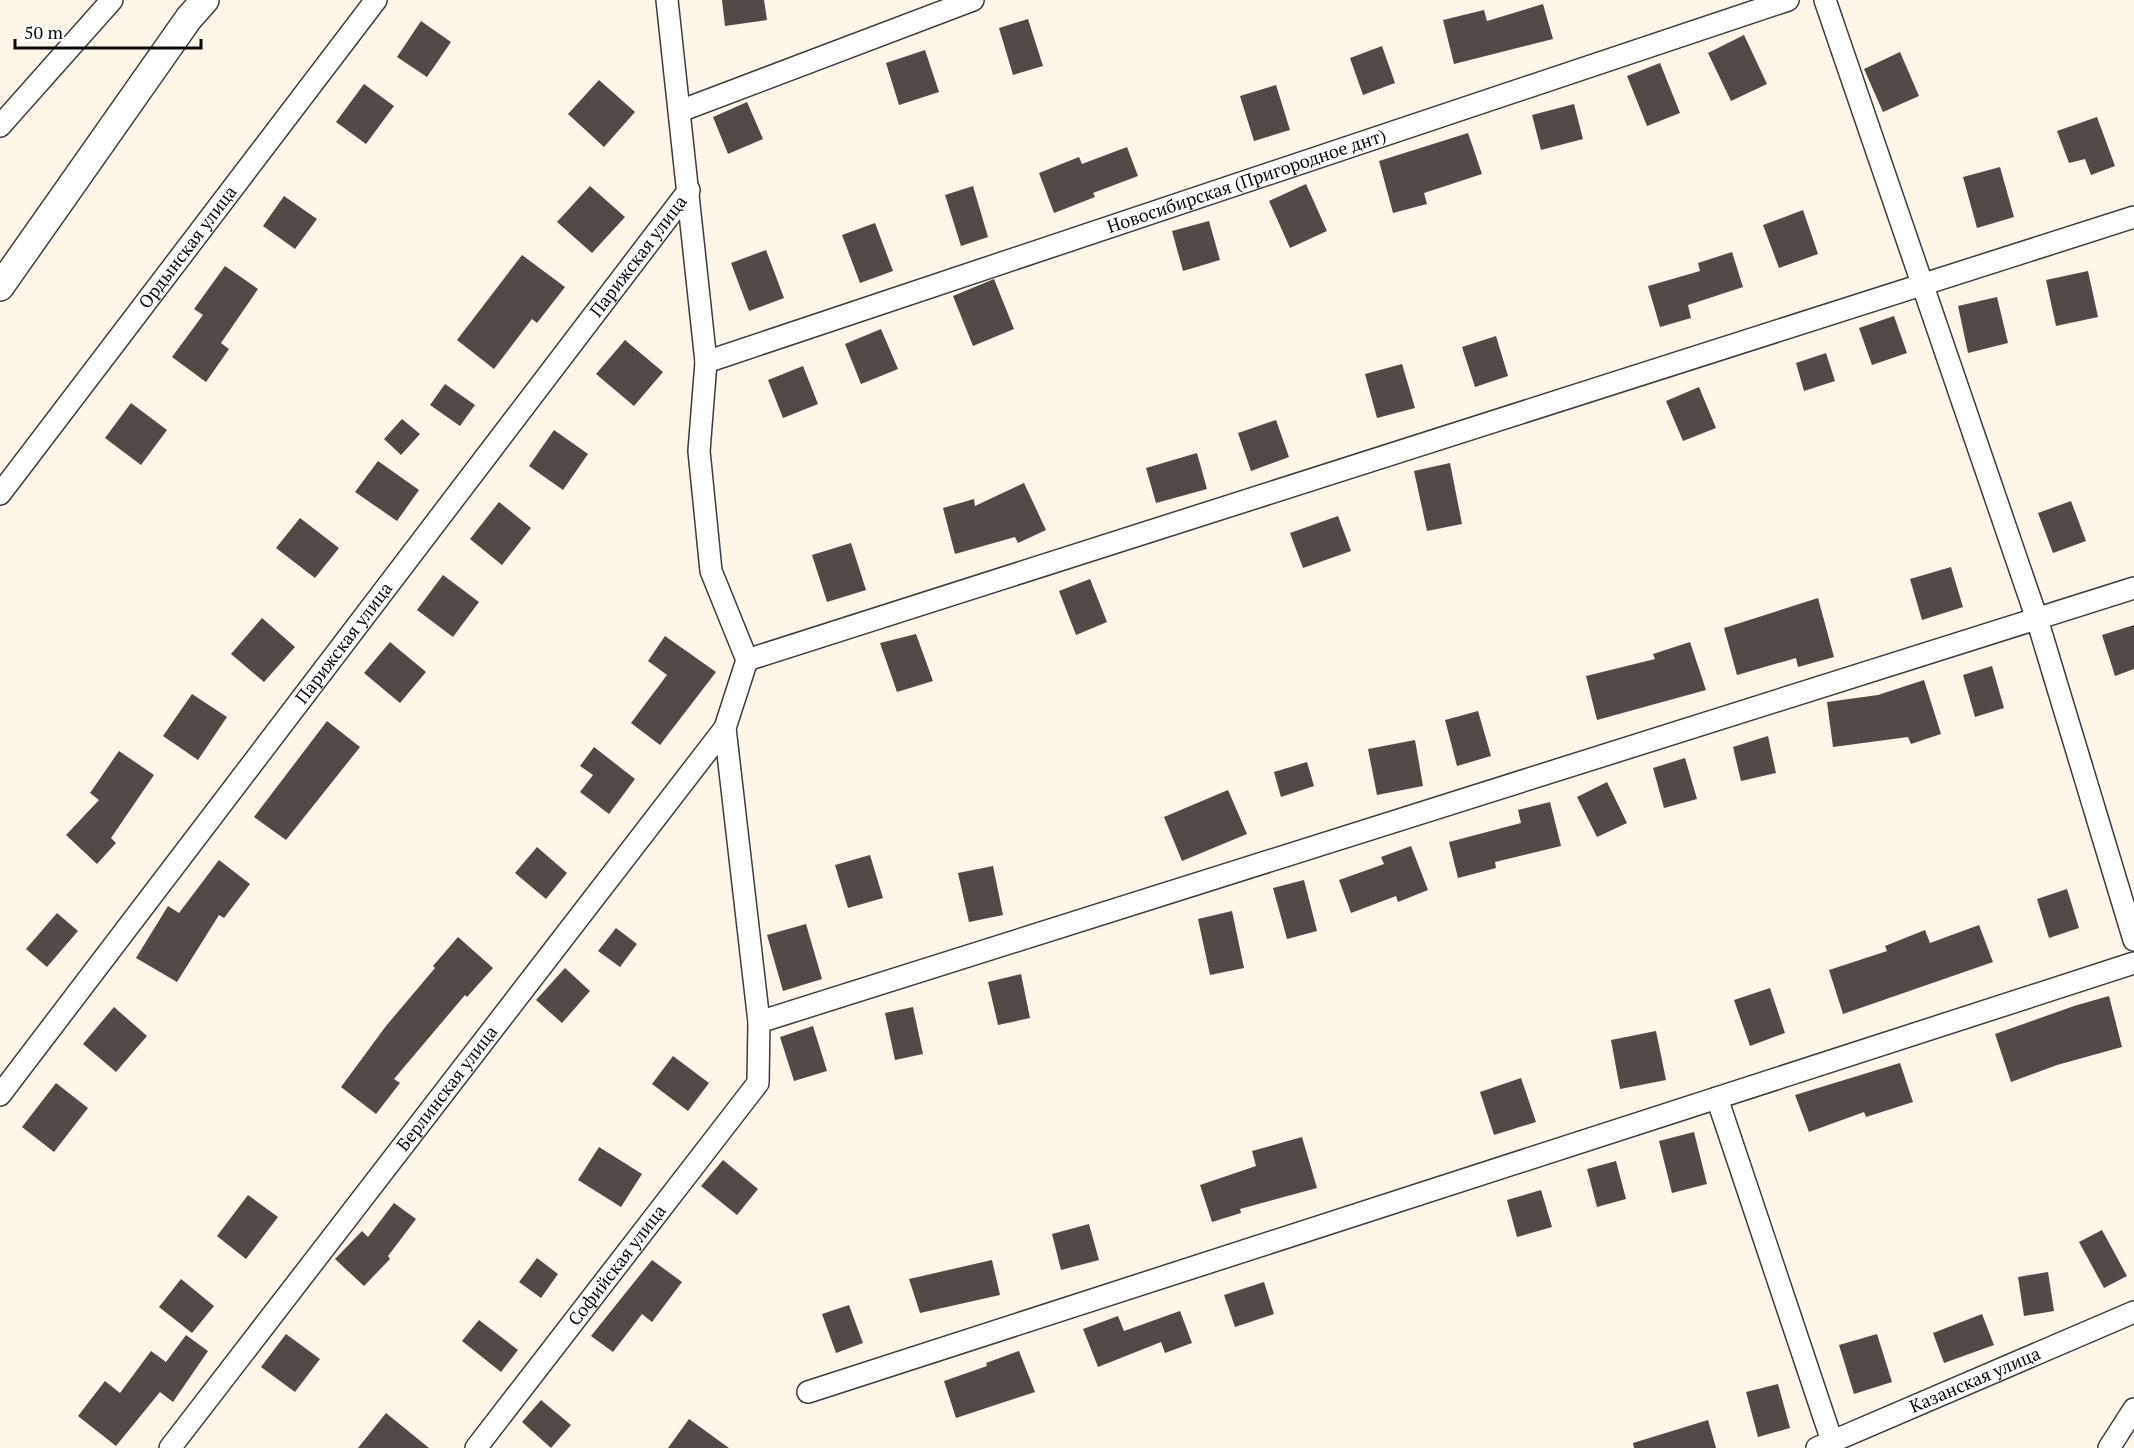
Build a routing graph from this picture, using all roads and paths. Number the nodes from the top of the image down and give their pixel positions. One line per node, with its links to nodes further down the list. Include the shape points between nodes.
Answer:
1 (112, 0): 9 (street)
2 (205, 0): 13 (street)
3 (376, 0): 15 (street, Ордынская улица)
4 (668, 0): 8 (street)
5 (973, 0): 8 (street)
6 (1788, 0): 14 (street, Новосибирская (Пригородное днт))
7 (1825, 0): 12 (street)
8 (680, 111): 10 (street)
9 (0, 126)
10 (689, 190): 14 (street); 23 (street, Парижская улица)
11 (2134, 217): 12 (street)
12 (1923, 285): 17 (street); 18 (street)
13 (0, 287)
14 (706, 362): 18 (street, via 699,451 711,571)
15 (0, 494)
16 (2134, 588): 17 (street)
17 (2037, 619): 20 (street); 22 (street)
18 (747, 660): 19 (street)
19 (725, 728): 22 (street); 29 (street, Берлинская улица)
20 (2134, 940)
21 (2134, 963): 24 (street)
22 (759, 1022): 30 (street, Софийская улица, via 758,1083)
23 (0, 1095)
24 (1717, 1098): 26 (street); 28 (street)
25 (2134, 1312): 28 (street, Казанская улица)
26 (808, 1392)
27 (2134, 1409): 31 (street)
28 (1824, 1444)
29 (170, 1448)
30 (476, 1448)
31 (2109, 1448)

